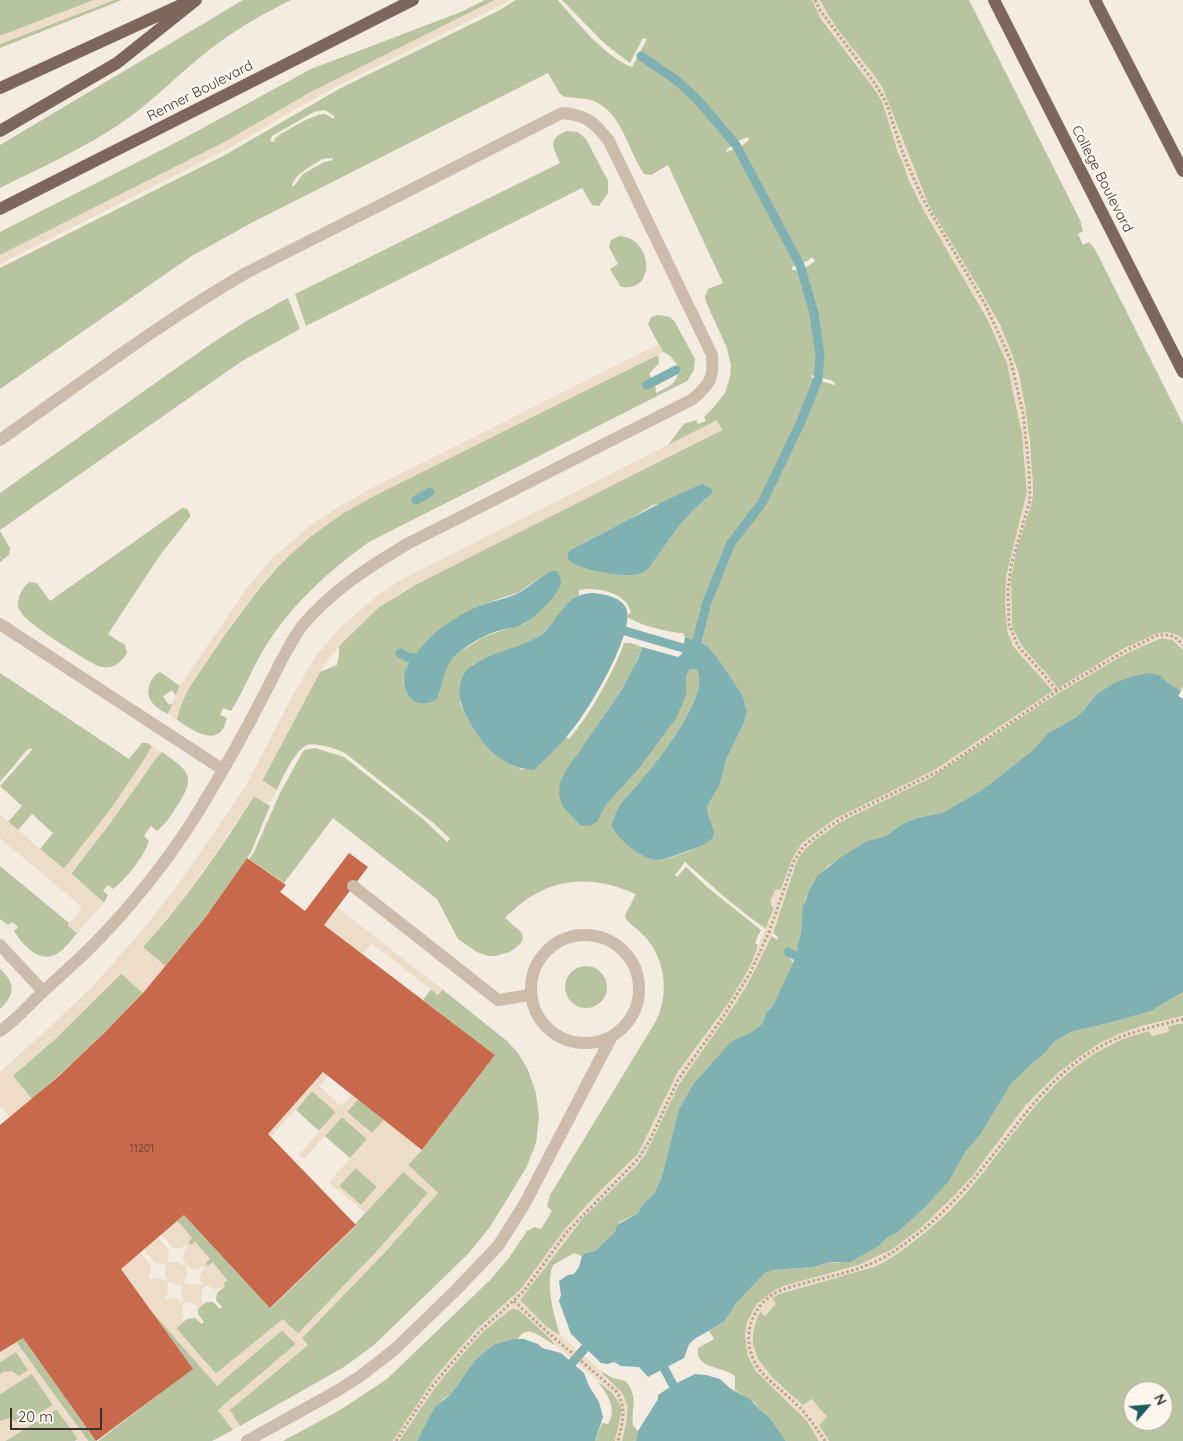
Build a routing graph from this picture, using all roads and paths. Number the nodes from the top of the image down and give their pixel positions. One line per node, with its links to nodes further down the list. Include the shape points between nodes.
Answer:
1 (194, 0): 6 (main road); 7 (main road, via 117,63)
2 (413, 0): 9 (main road, Renner Boulevard)
3 (815, 0): 14 (path, via 886,102 923,200 986,306 1010,358 1023,413 1030,500 1011,566 1009,624 1018,646)
4 (994, 0): 10 (main road, College Boulevard)
5 (1095, 0): 8 (main road)
6 (0, 88)
7 (0, 131)
8 (1183, 171)
9 (0, 209)
10 (1183, 372)
11 (0, 440): 15 (lane, via 216,290 562,112 588,119 609,141 712,355 714,371 707,386 694,399 409,543 349,582 302,627)
12 (0, 624): 15 (lane)
13 (1183, 645): 14 (path, via 1170,635 1158,635)
14 (1057, 692): 23 (path, via 940,770 844,817 804,846 794,861 769,932 750,973 678,1080 644,1151 567,1232)
15 (222, 769): 18 (lane, via 194,818 131,904 97,942)
16 (353, 886): 19 (lane, via 498,1000)
17 (0, 945): 18 (lane)
18 (43, 991): 21 (lane)
19 (530, 994): 22 (lane, via 536,1013 546,1028 562,1038 578,1044); 22 (lane, via 531,976 539,958 552,945 568,936 587,934 606,938 632,961 638,977 639,994 634,1011 625,1026)
20 (1183, 1019): 27 (path, via 1106,1044 1058,1077 1037,1098 946,1210 889,1255 865,1266 791,1287 763,1302 751,1320 748,1334 752,1357 763,1373 815,1425)
21 (0, 1031)
22 (612, 1036): 24 (lane, via 524,1205 498,1246 455,1291 359,1377)
23 (514, 1301): 25 (path, via 480,1331 447,1368); 26 (path, via 616,1391 624,1412)
24 (247, 1441)
25 (396, 1441)
26 (618, 1441)
27 (825, 1441)

